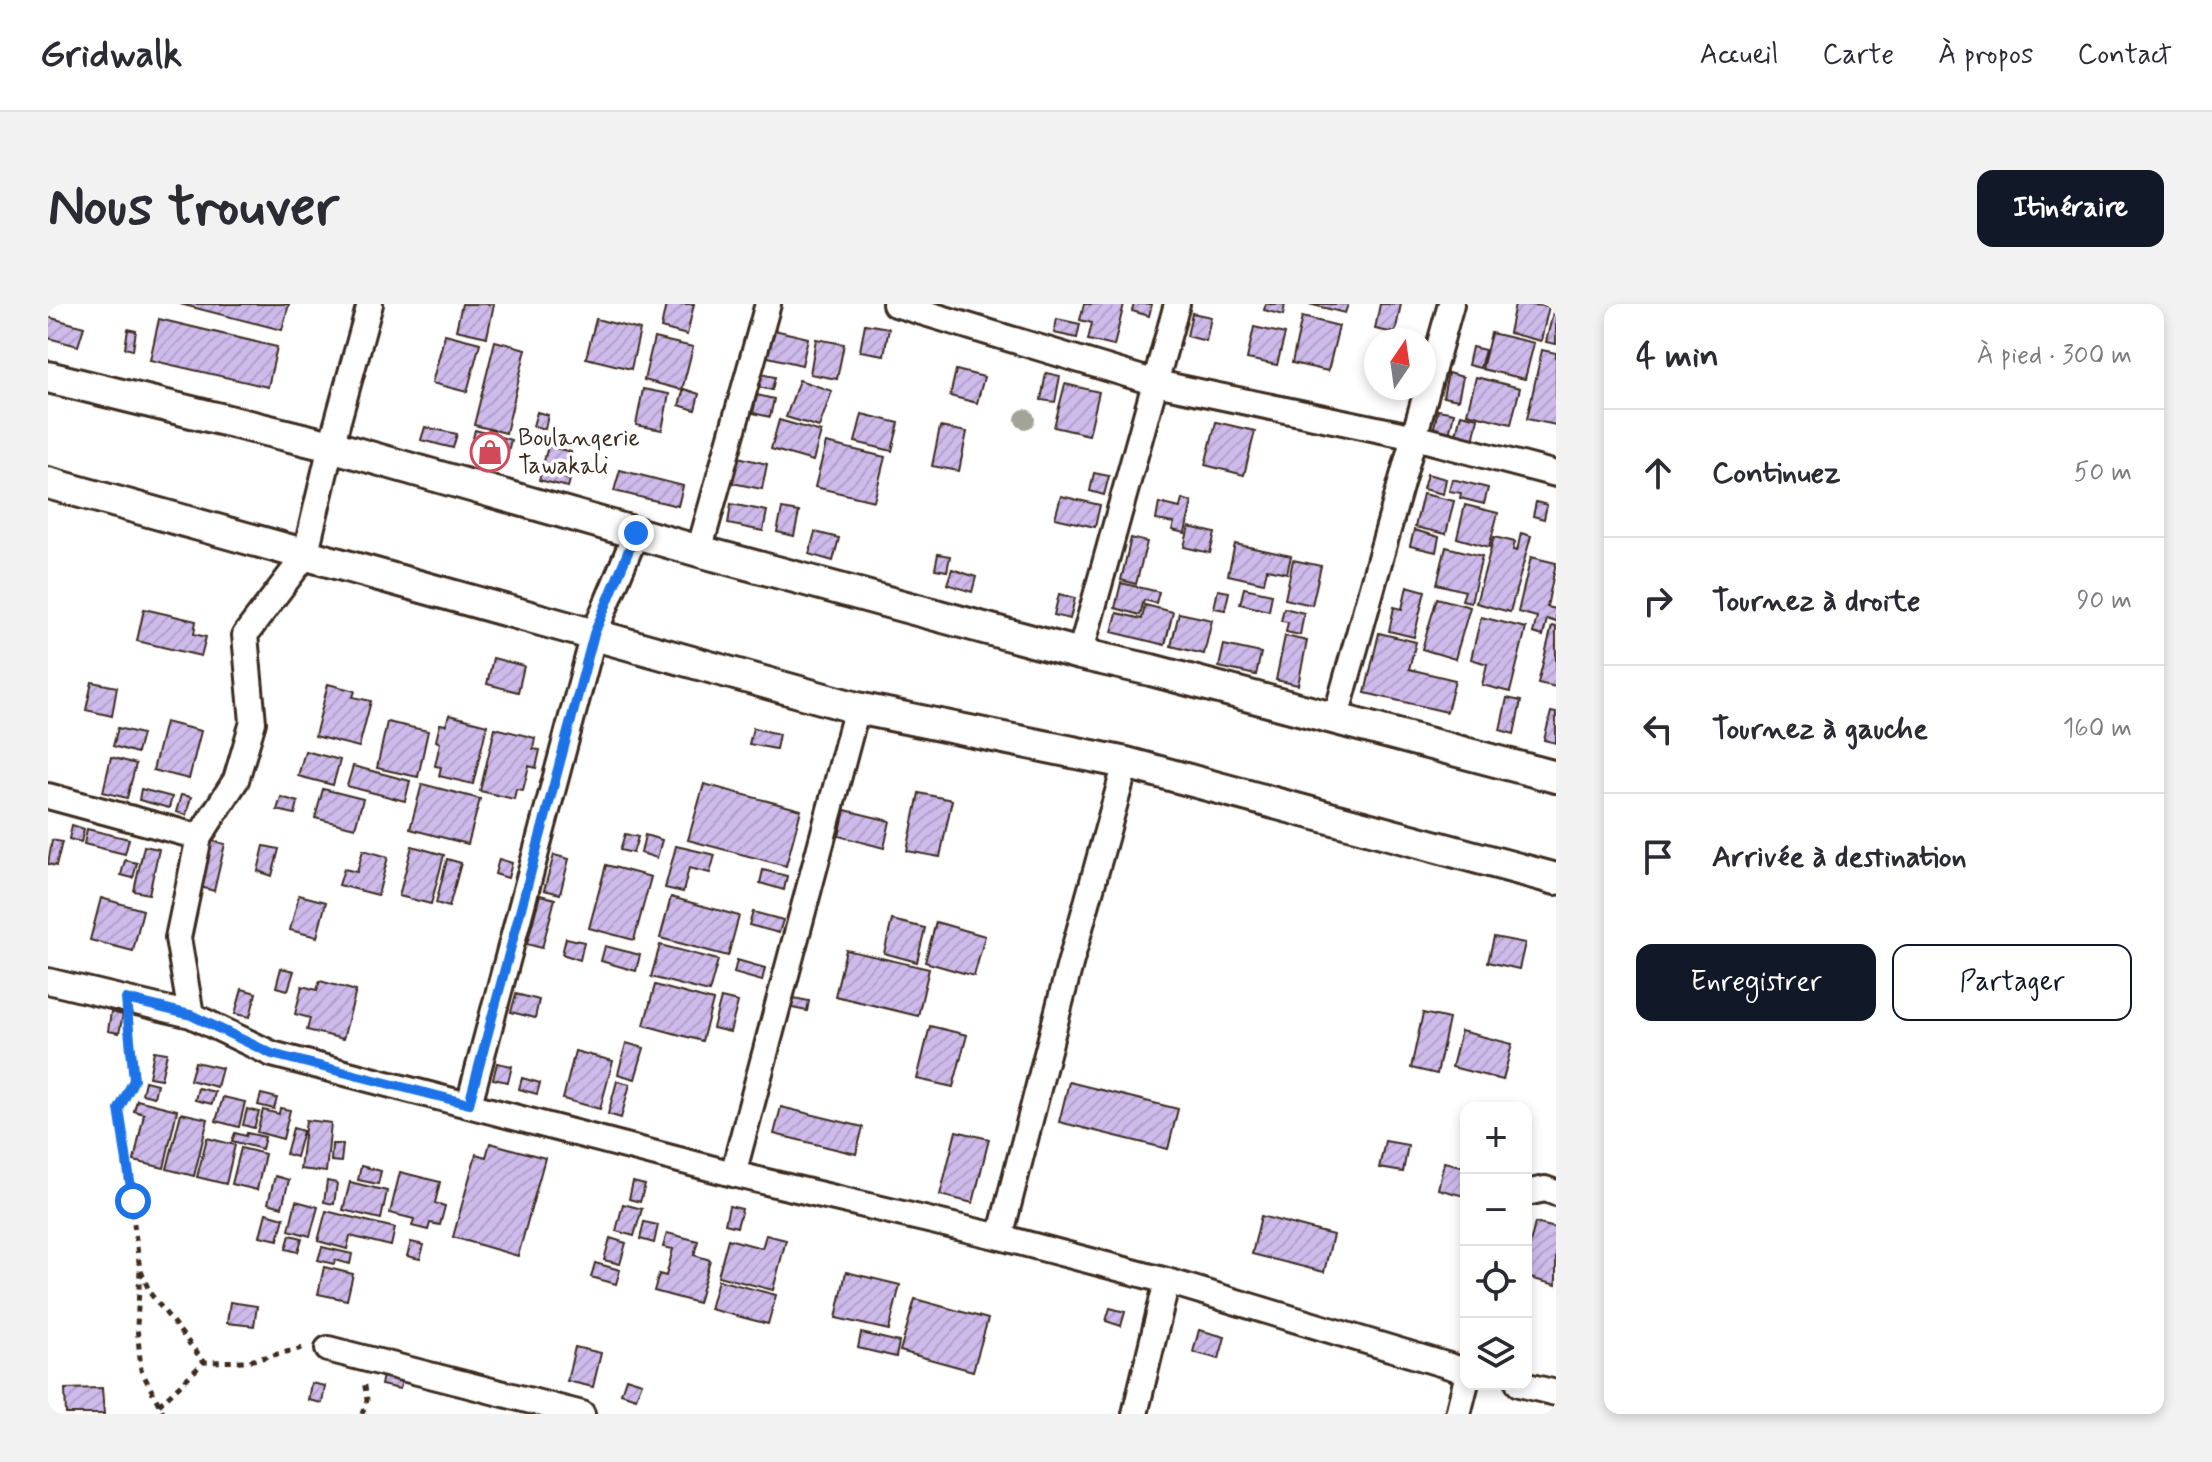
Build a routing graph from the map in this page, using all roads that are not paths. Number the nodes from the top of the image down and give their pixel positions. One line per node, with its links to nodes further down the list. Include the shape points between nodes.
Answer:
1 (370, 304): 9 (street)
2 (768, 304): 13 (street)
3 (895, 304): 7 (street)
4 (1177, 304): 7 (street)
5 (1451, 304): 8 (street)
6 (48, 377): 9 (street)
7 (1156, 383): 8 (street); 16 (street)
8 (1415, 437): 10 (street); 18 (street)
9 (331, 446): 12 (street); 14 (street)
10 (1556, 474)
11 (48, 483): 14 (street)
12 (636, 533): 13 (street); 15 (street)
13 (699, 551): 16 (street)
14 (305, 556): 15 (street); 22 (street, via 245,635 253,722 236,780)
15 (594, 634): 17 (street); 26 (street)
16 (1080, 654): 18 (street)
17 (857, 708): 19 (street); 27 (street)
18 (1335, 720): 20 (street)
19 (1126, 763): 23 (street); 30 (street)
20 (1556, 777)
21 (48, 796): 22 (street)
22 (199, 837): 25 (street, via 178,938)
23 (1556, 879)
24 (48, 981): 25 (street)
25 (191, 1015): 26 (street, via 272,1054)
26 (469, 1104): 27 (street)
27 (733, 1174): 30 (street)
28 (1532, 1192): 29 (street)
29 (1556, 1193)
30 (1000, 1237): 31 (street)
31 (1167, 1281): 33 (street); 38 (street)
32 (328, 1349): 37 (street)
33 (1460, 1369)
34 (1532, 1387): 36 (street)
35 (1464, 1390): 39 (street)
36 (1556, 1393)
37 (582, 1414)
38 (1135, 1414)
39 (1458, 1414)

